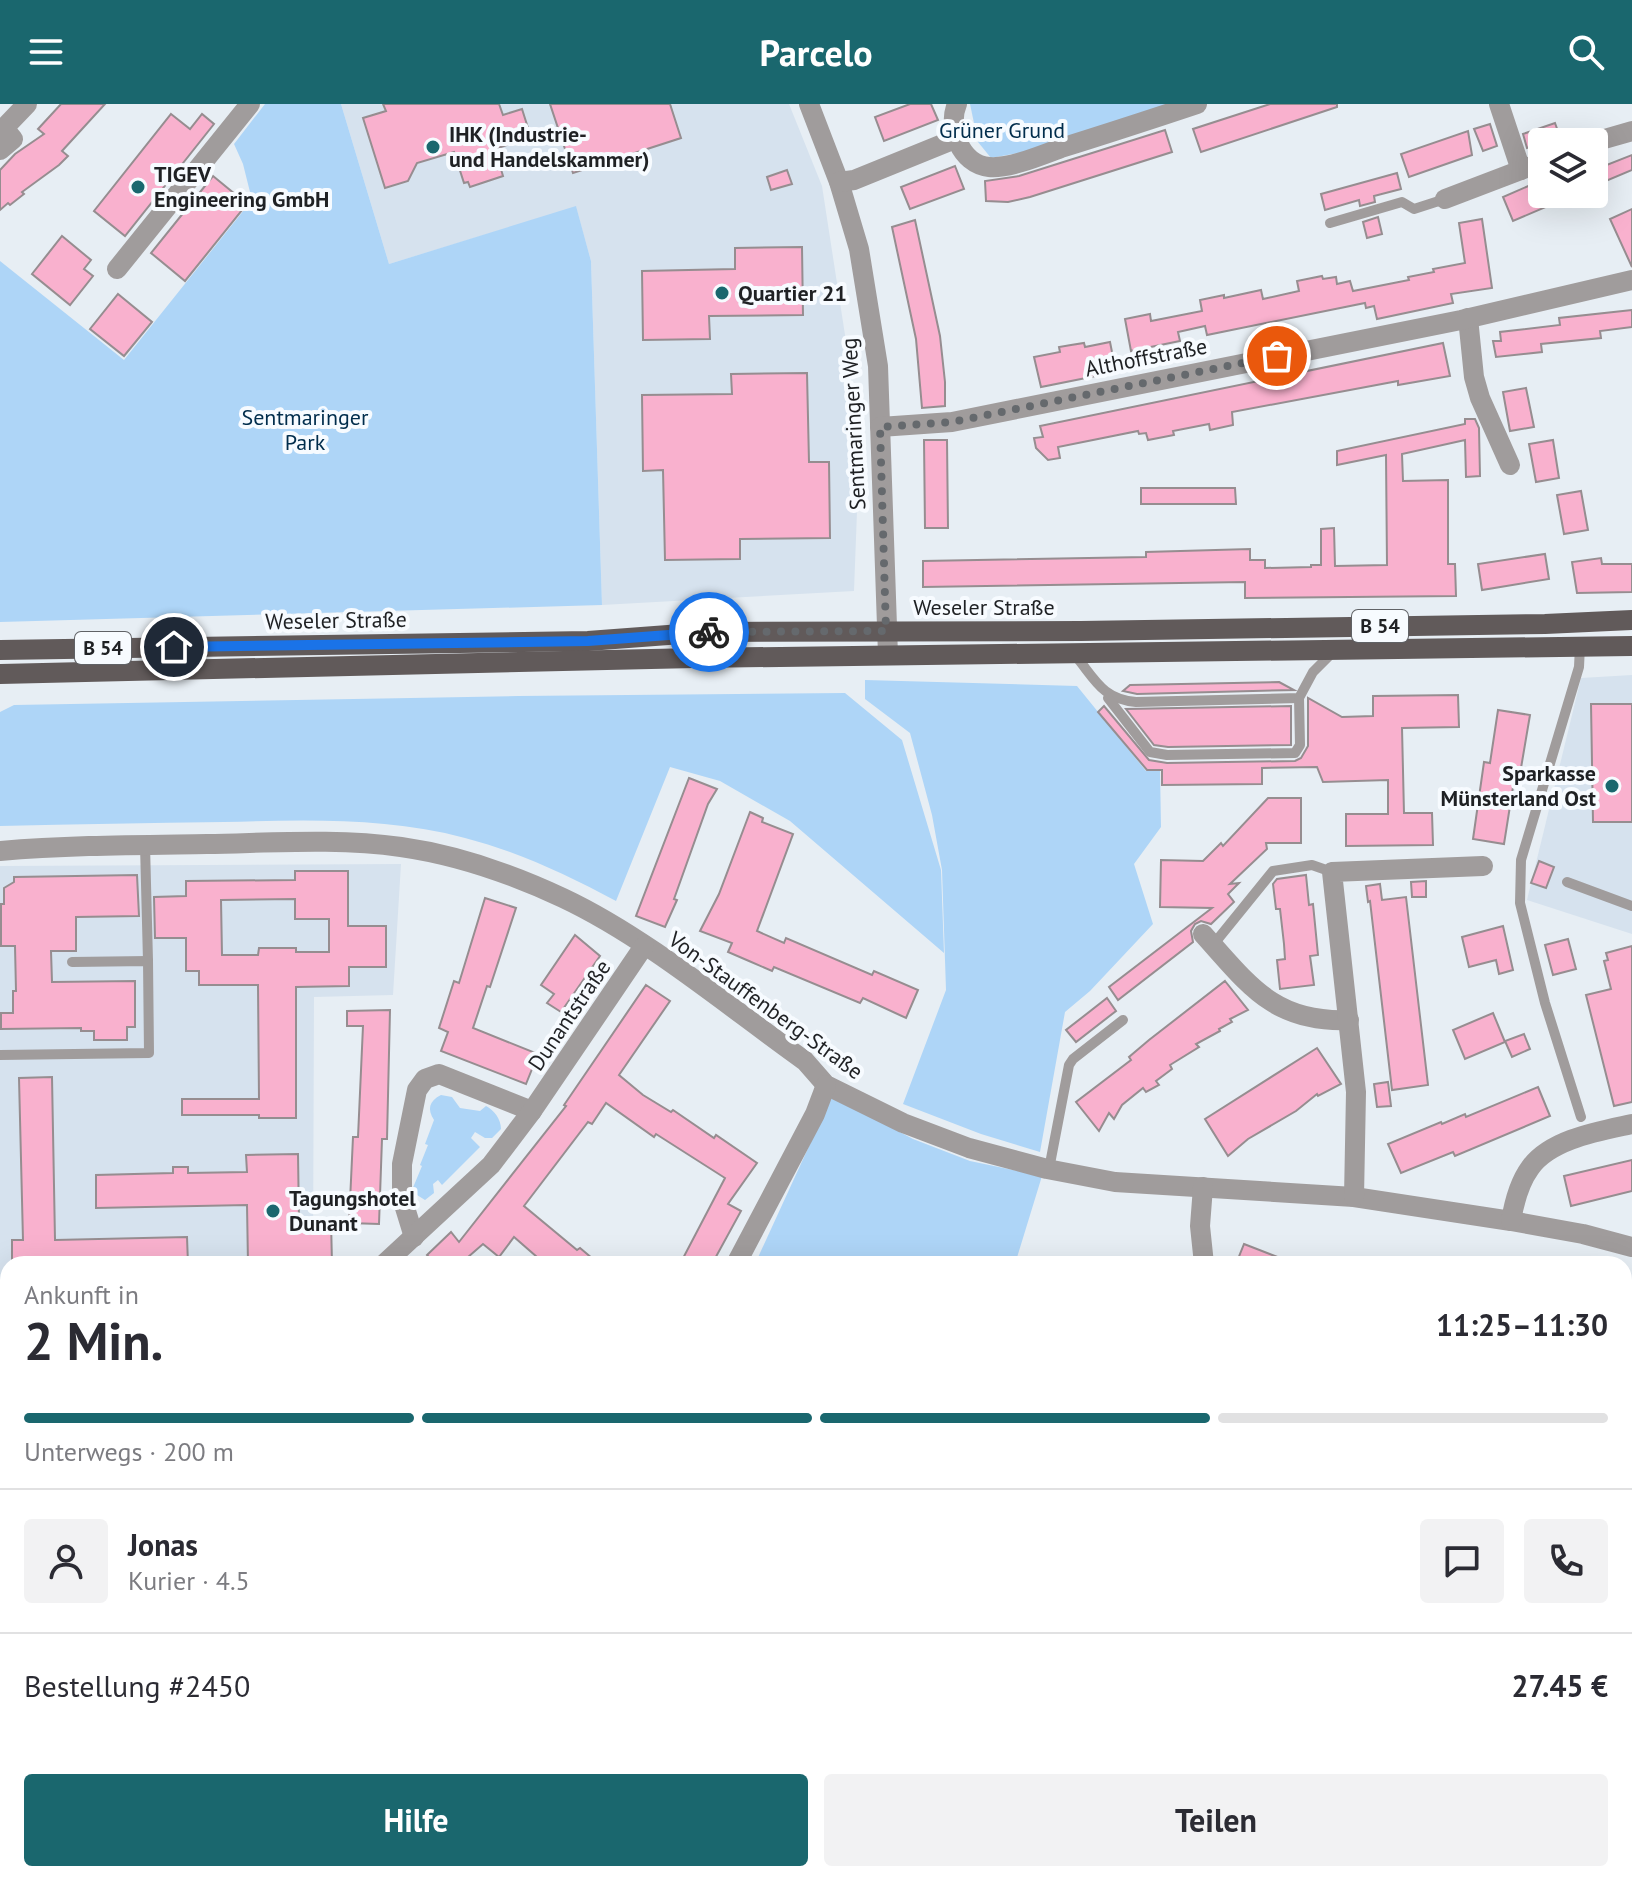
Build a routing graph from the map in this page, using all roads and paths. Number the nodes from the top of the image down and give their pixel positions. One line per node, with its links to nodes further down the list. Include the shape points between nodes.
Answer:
1 (27, 104): 7 (street)
2 (250, 104): 17 (street)
3 (809, 104): 14 (street, Sentmaringer Weg)
4 (957, 104): 10 (street)
5 (1197, 104): 10 (street, via 990,167 974,161)
6 (1499, 104): 13 (street)
7 (2, 126): 11 (street, via 13,139)
8 (1632, 131): 9 (street)
9 (1608, 138)
10 (955, 139): 14 (street)
11 (0, 150)
12 (1528, 167): 13 (street)
13 (1521, 170): 15 (street)
14 (839, 182): 20 (street, Sentmaringer Weg, via 864,278 878,366)
15 (1445, 199): 16 (lane, via 1414,209 1402,202)
16 (1330, 223)
17 (117, 269)
18 (1632, 280): 19 (street, Althoffstraße)
19 (1468, 318): 20 (street, Althoffstraße, via 941,423); 21 (street, via 1474,377)
20 (880, 427): 23 (street, Sentmaringer Weg)
21 (1510, 465)
22 (1632, 620): 23 (main road, Weseler Straße / B 54)
23 (886, 631): 27 (main road, Weseler Straße / B 54); 29 (street, Sentmaringer Weg)
24 (1580, 646): 25 (main road, Weseler Straße / B 54); 26 (main road, Weseler Straße / B 54); 48 (lane, via 1579,667 1521,860 1520,903)
25 (1632, 646)
26 (1336, 649): 28 (main road, Weseler Straße / B 54); 32 (lane, via 1313,672)
27 (0, 650)
28 (1074, 653): 29 (main road, Weseler Straße / B 54); 31 (lane)
29 (888, 655): 30 (main road, Weseler Straße / B 54)
30 (0, 674)
31 (1102, 689): 32 (lane, via 1118,700 1136,702); 32 (lane, via 1150,752 1167,755 1295,753 1300,745)
32 (1299, 698)
33 (145, 845): 34 (street, Von-Stauffenberg-Straße); 40 (street, Von-Stauffenberg-Straße, via 325,843 460,859 518,878 598,916); 41 (lane)
34 (0, 851)
35 (1483, 866): 36 (street)
36 (1332, 872): 39 (lane, via 1312,865 1273,871); 44 (street)
37 (1567, 882): 38 (lane)
38 (1632, 906)
39 (1208, 940): 44 (street, via 1251,987 1285,1010 1305,1018)
40 (644, 946): 46 (street, Von-Stauffenberg-Straße, via 805,1061); 47 (street, Dunantstraße)
41 (148, 961): 42 (lane); 45 (lane, via 149,1053)
42 (72, 962)
43 (1123, 1020): 50 (lane, via 1069,1065)
44 (1349, 1020): 52 (street, via 1356,1092)
45 (0, 1055)
46 (826, 1085): 50 (street, Von-Stauffenberg-Straße, via 935,1136); 57 (street)
47 (532, 1111): 54 (street, Dunantstraße, via 491,1165); 54 (street, via 439,1074 425,1079 417,1090 402,1164 402,1198)
48 (1581, 1117)
49 (1632, 1124): 53 (street, via 1573,1140 1539,1158 1529,1168)
50 (1049, 1169): 51 (street, Von-Stauffenberg-Straße, via 1115,1182)
51 (1203, 1187): 52 (street, Von-Stauffenberg-Straße); 58 (street)
52 (1354, 1197): 53 (street, Von-Stauffenberg-Straße)
53 (1511, 1221): 55 (street, Von-Stauffenberg-Straße)
54 (414, 1237): 56 (street, Dunantstraße)
55 (1632, 1247)
56 (393, 1256)
57 (740, 1256)
58 (1203, 1256)

